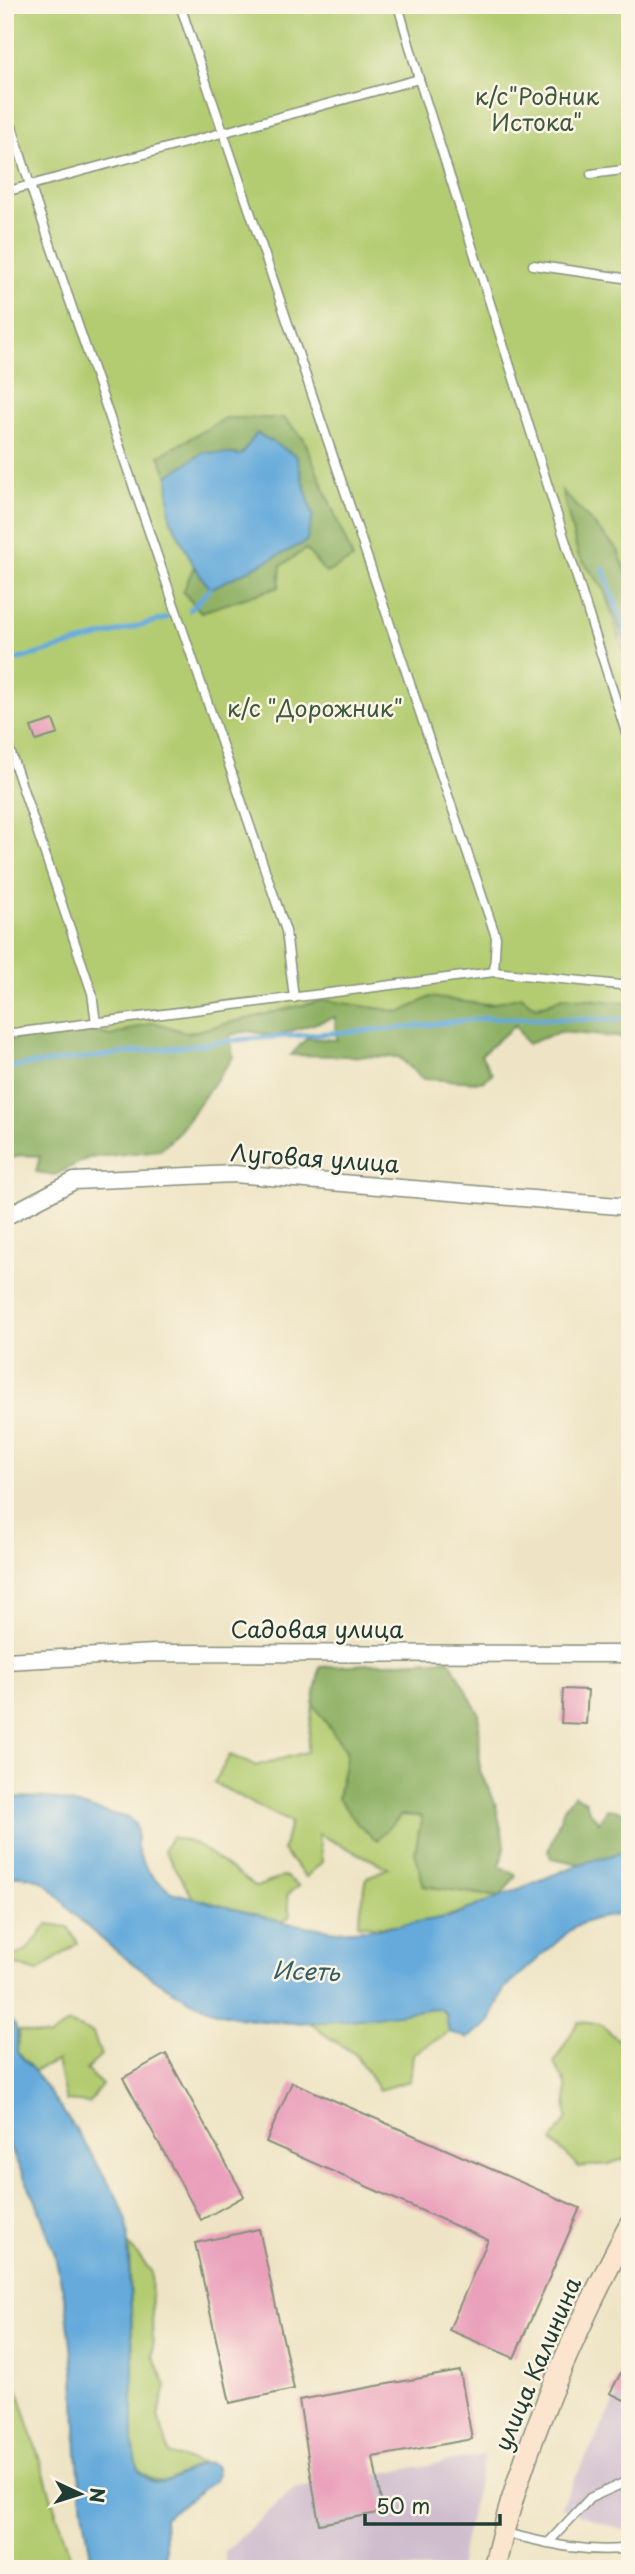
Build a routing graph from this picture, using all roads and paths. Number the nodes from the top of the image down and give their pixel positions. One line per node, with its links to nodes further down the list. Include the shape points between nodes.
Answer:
1 (180, 5): 5 (lane)
2 (398, 5): 3 (lane)
3 (419, 79): 5 (lane); 13 (lane)
4 (5, 104): 8 (lane)
5 (221, 133): 8 (lane); 14 (lane, via 496,937)
6 (630, 169): 7 (lane)
7 (591, 174)
8 (30, 185): 9 (lane); 16 (lane, via 286,931)
9 (5, 192)
10 (533, 265): 11 (lane)
11 (630, 279)
12 (5, 736): 17 (lane, via 92,993)
13 (630, 745)
14 (494, 972): 15 (lane); 16 (lane)
15 (630, 986)
16 (294, 998): 17 (lane)
17 (96, 1023): 18 (lane)
18 (5, 1034)
19 (630, 1207): 20 (street, Луговая улица, via 234,1174 74,1181)
20 (5, 1217)
21 (630, 1654): 22 (street, Садовая улица, via 155,1653)
22 (5, 1661)
23 (630, 2225): 25 (main road, улица Калинина, via 561,2366)
24 (630, 2480): 26 (lane, via 590,2498)
25 (502, 2532): 26 (lane); 28 (main road, улица Калинина)
26 (548, 2543): 27 (lane)
27 (630, 2548)
28 (494, 2569)

